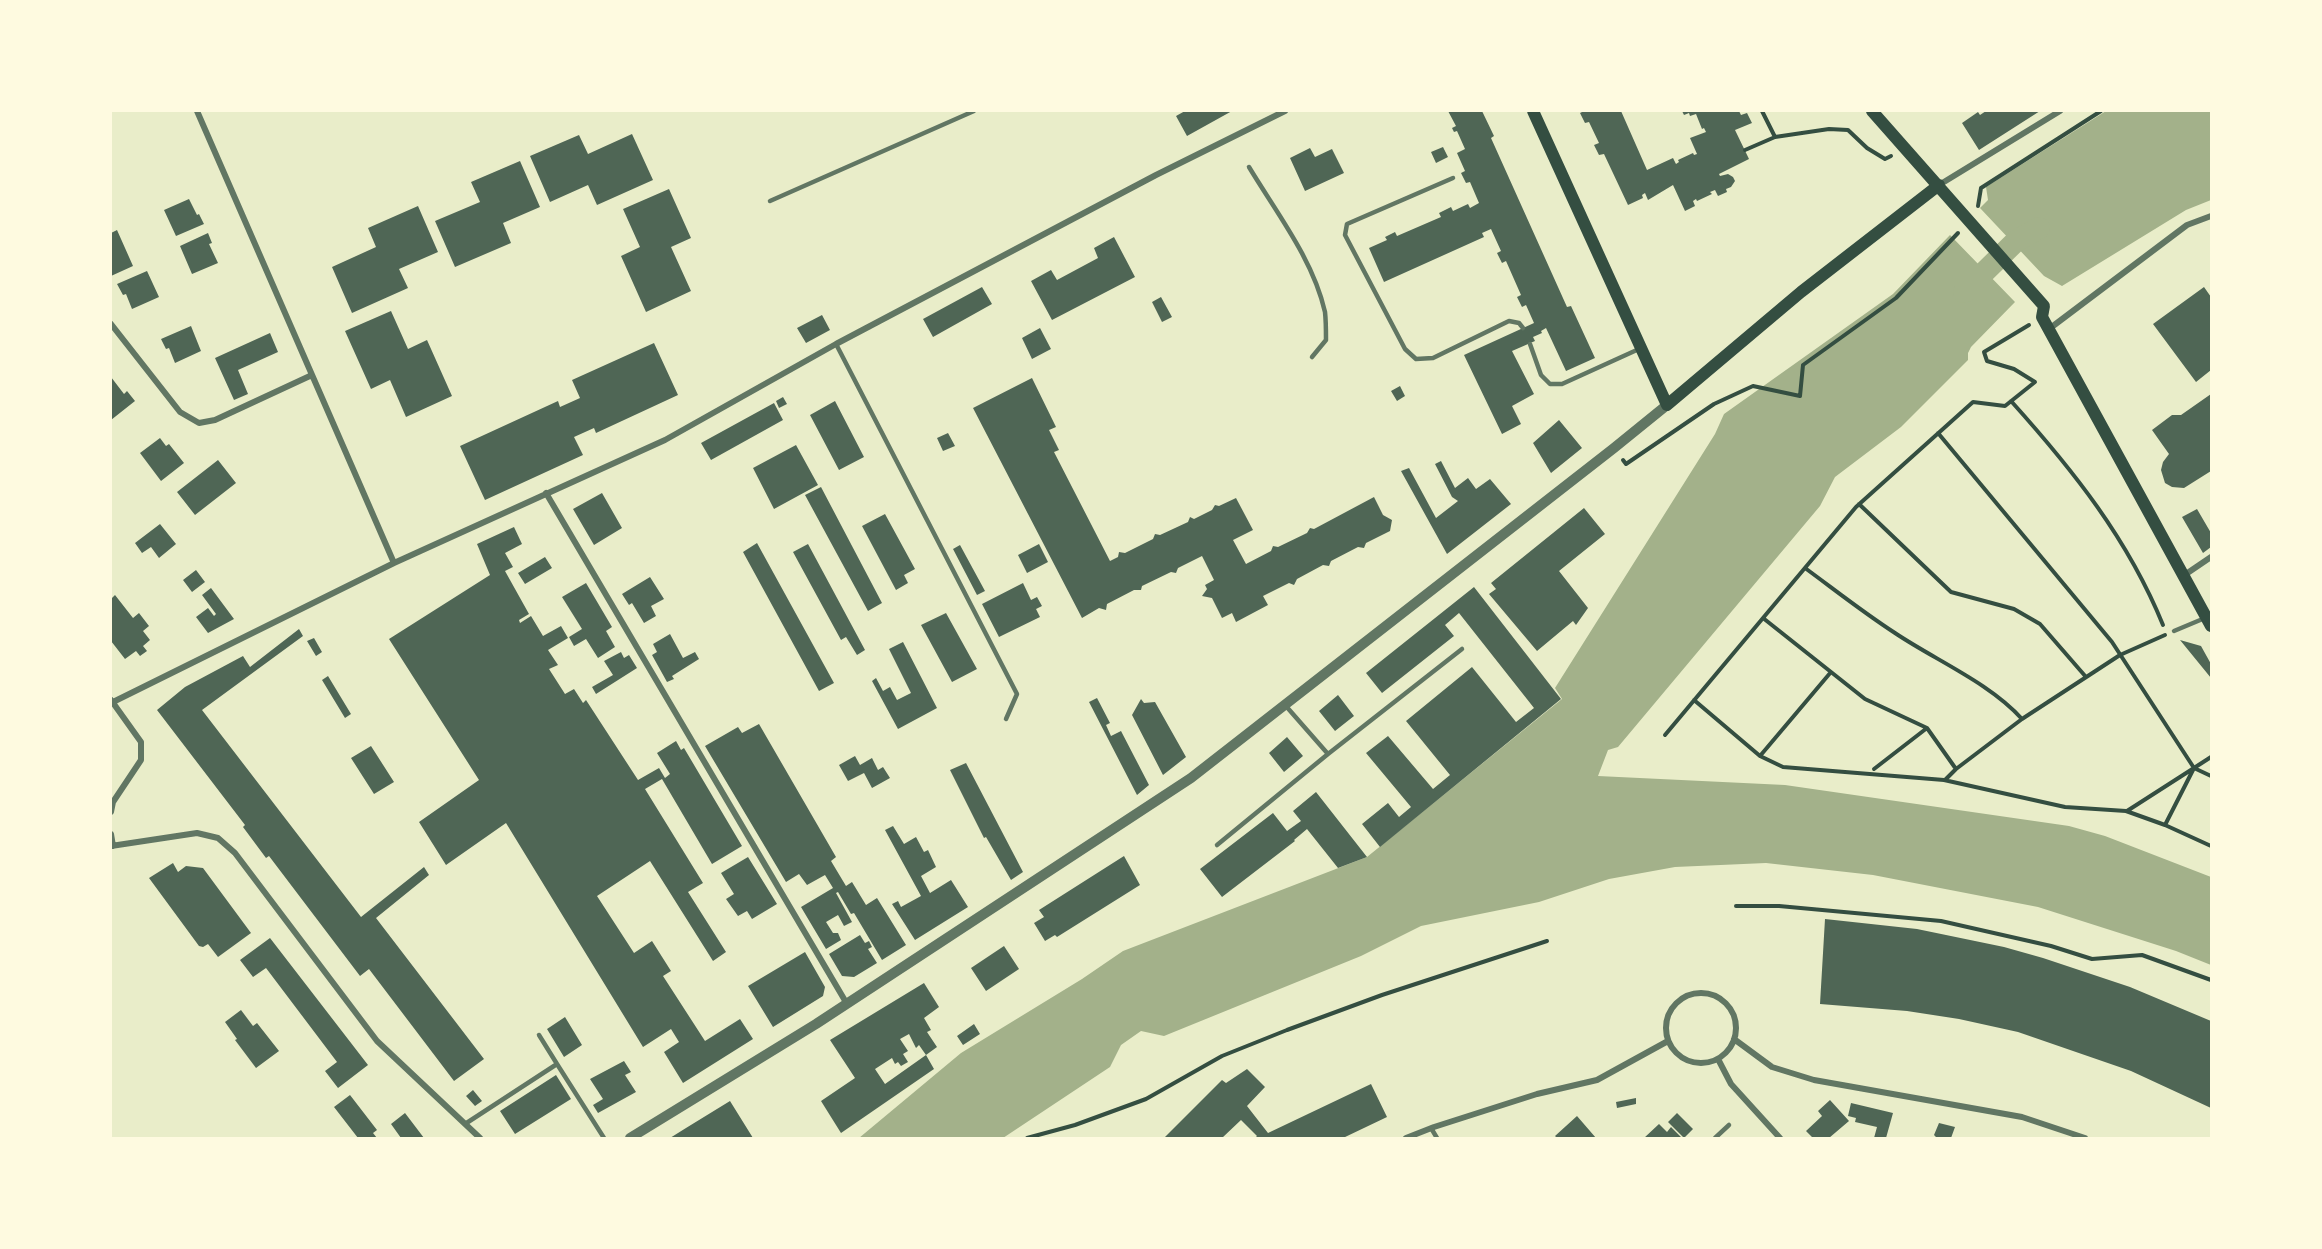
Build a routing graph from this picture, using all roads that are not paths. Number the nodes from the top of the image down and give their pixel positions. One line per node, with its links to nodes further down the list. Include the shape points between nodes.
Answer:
1 (197, 111): 19 (street)
2 (974, 111): 10 (lane)
3 (1285, 111): 15 (street)
4 (1533, 111): 17 (main road)
5 (1872, 111): 9 (main road)
6 (2061, 111): 9 (street)
7 (1249, 167): 18 (lane, via 1316,283 1325,314 1326,340)
8 (1453, 178): 13 (lane, via 1347,224 1345,235 1405,350 1416,359 1433,358 1509,321)
9 (1939, 185): 14 (main road, via 2043,312); 20 (main road, via 1801,292)
10 (770, 201)
11 (2211, 216): 14 (street, via 2187,225)
12 (111, 324): 19 (street, via 180,412 199,423 215,420)
13 (1523, 328)
14 (2049, 329): 24 (main road)
15 (836, 344): 21 (street, via 665,440); 30 (lane, via 1017,694)
16 (1530, 344): 17 (lane, via 1541,375 1550,384 1562,384)
17 (1641, 348): 20 (main road)
18 (1312, 357)
19 (312, 375): 23 (street)
20 (1667, 405): 29 (street)
21 (546, 493): 23 (street); 36 (street)
22 (2211, 557): 24 (street)
23 (394, 563): 28 (street)
24 (2183, 576): 25 (main road)
25 (2209, 620): 26 (lane)
26 (2174, 631)
27 (1462, 650): 31 (lane)
28 (112, 701): 32 (street, via 141,742 141,760 113,802)
29 (1285, 705): 31 (lane); 36 (street, via 1191,778)
30 (1006, 719)
31 (1328, 754): 34 (lane)
32 (111, 812)
33 (111, 834): 35 (street)
34 (1218, 845)
35 (112, 846): 42 (street, via 197,833 218,838 235,853 376,1041)
36 (847, 1004): 47 (street)
37 (538, 1035): 41 (lane)
38 (1734, 1040): 39 (street, via 1735,1021 1728,1005 1718,996 1694,993 1673,1005 1665,1029); 40 (street); 52 (street, via 1772,1067 1814,1080 2022,1117)
39 (1668, 1041): 40 (street, via 1680,1057 1689,1061); 44 (street, via 1597,1080 1537,1094)
40 (1718, 1059): 51 (street, via 1731,1084)
41 (557, 1064): 42 (lane); 46 (lane)
42 (465, 1124): 45 (street)
43 (1729, 1125): 50 (lane)
44 (1431, 1128): 48 (street); 49 (lane)
45 (480, 1138)
46 (604, 1138)
47 (630, 1138)
48 (1406, 1138)
49 (1437, 1138)
50 (1715, 1138)
51 (1780, 1138)
52 (2085, 1138)

